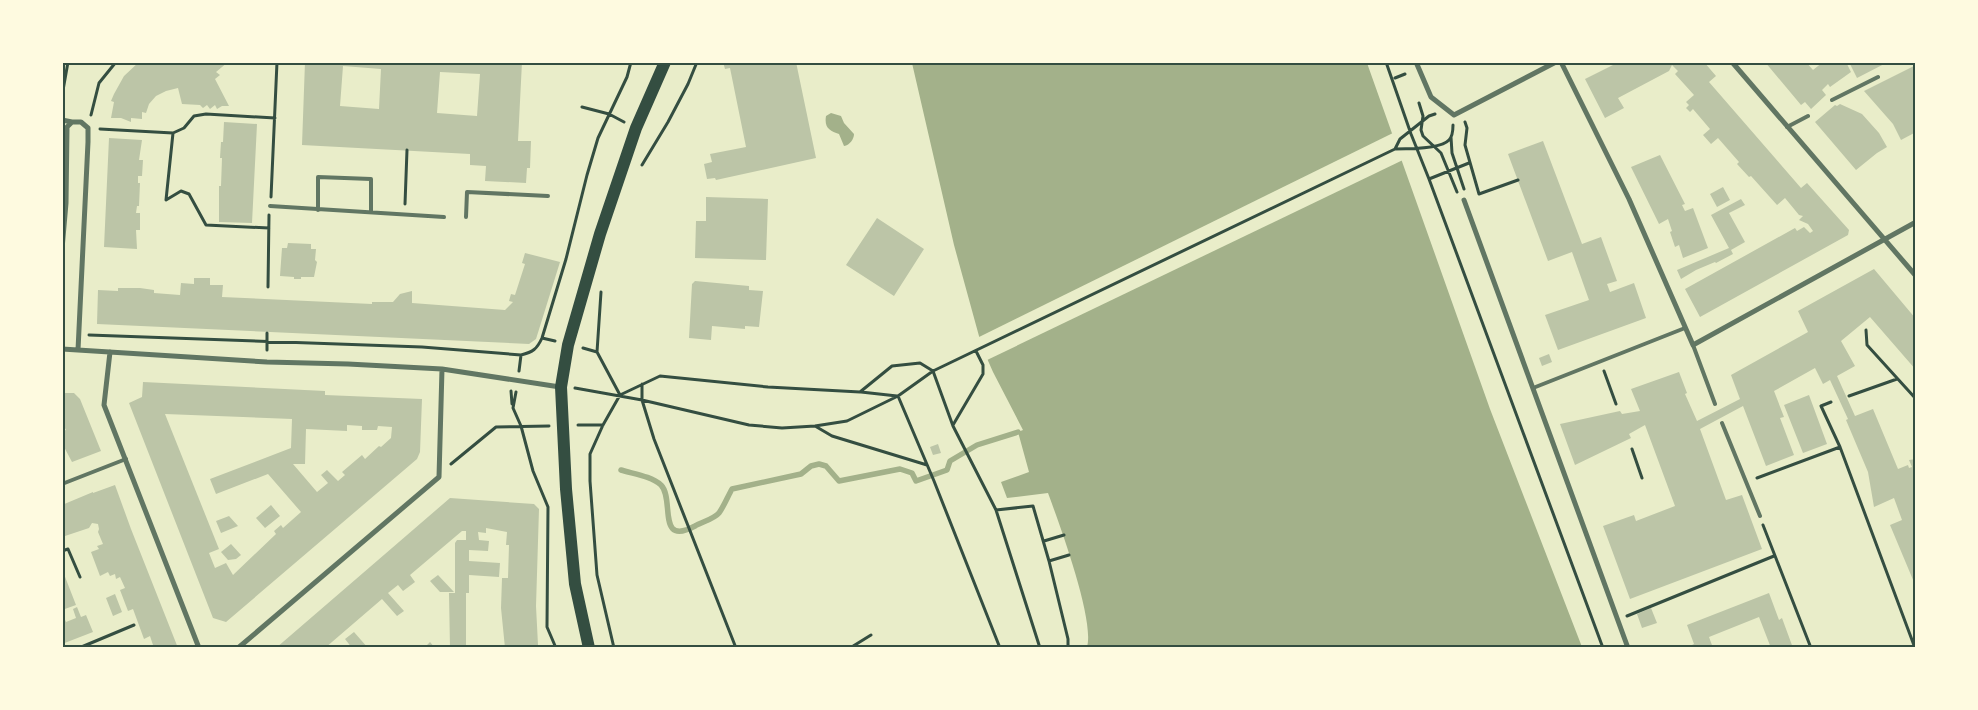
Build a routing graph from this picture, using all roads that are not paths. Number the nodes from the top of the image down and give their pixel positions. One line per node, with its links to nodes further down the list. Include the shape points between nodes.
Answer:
1 (665, 62): 29 (main road, via 636,128 600,234 568,345)
2 (1416, 62): 3 (street, via 1431,97 1454,115)
3 (1556, 62)
4 (1561, 62): 23 (street, via 1630,199)
5 (1732, 62): 11 (street)
6 (1878, 77): 7 (lane)
7 (1832, 100)
8 (1808, 116): 11 (lane)
9 (62, 120): 10 (street)
10 (72, 122): 21 (street, via 67,127); 26 (street, via 81,122 88,128)
11 (1787, 127): 20 (street)
12 (548, 196): 18 (lane, via 468,192)
13 (1464, 200): 30 (street)
14 (270, 206): 15 (lane)
15 (318, 210): 16 (lane); 16 (lane, via 318,176 371,179)
16 (371, 212): 17 (lane)
17 (444, 217)
18 (466, 217)
19 (1916, 222): 20 (street)
20 (1884, 239): 22 (street); 24 (street)
21 (62, 249)
22 (1916, 276)
23 (1685, 328): 24 (street); 30 (lane)
24 (1693, 345): 31 (lane)
25 (62, 350): 26 (street)
26 (78, 350): 27 (street)
27 (110, 352): 28 (street); 33 (street, via 104,405)
28 (442, 369): 29 (street); 37 (street, via 439,477)
29 (561, 387): 38 (main road, via 575,584)
30 (1533, 388): 39 (street)
31 (1715, 404)
32 (1722, 423): 35 (lane)
33 (126, 459): 34 (lane); 36 (street)
34 (62, 484)
35 (1760, 516)
36 (200, 648)
37 (238, 648)
38 (589, 648)
39 (1628, 648)

